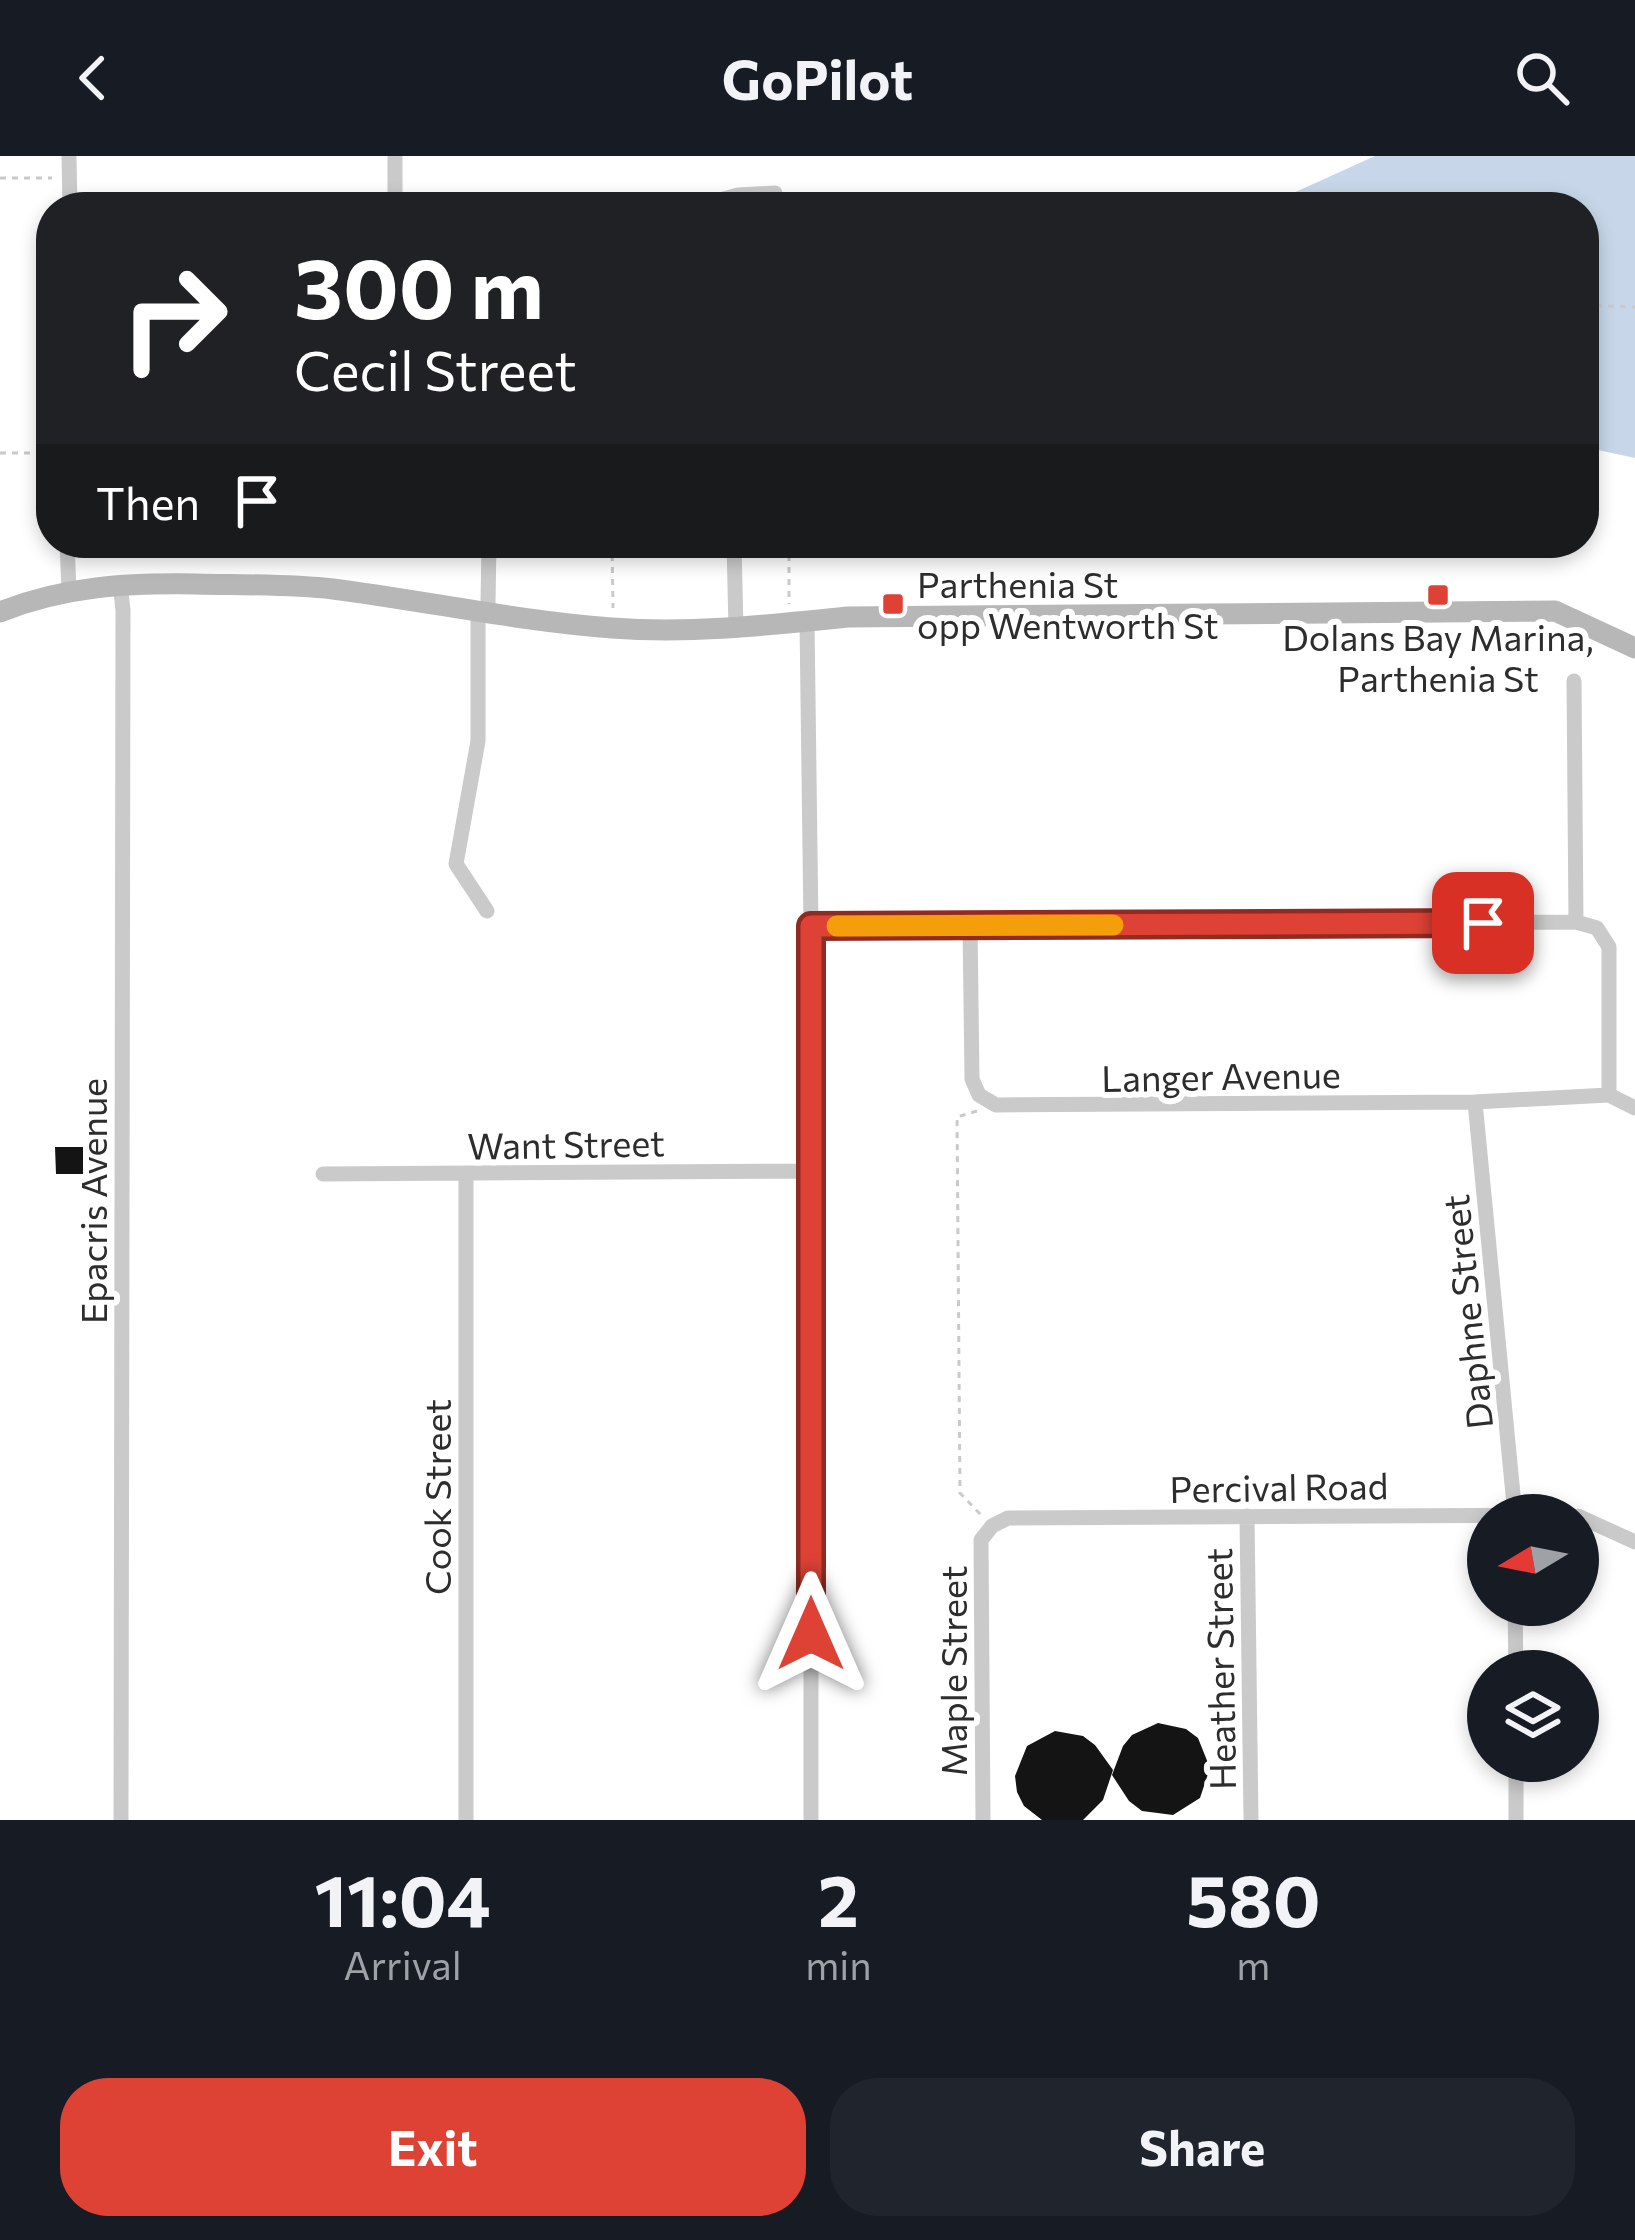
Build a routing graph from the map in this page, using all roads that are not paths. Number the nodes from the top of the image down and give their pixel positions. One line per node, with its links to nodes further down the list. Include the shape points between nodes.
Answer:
1 (69, 156): 3 (street)
2 (395, 156): 4 (street)
3 (70, 192)
4 (395, 192)
5 (68, 558): 9 (street)
6 (489, 558): 11 (street)
7 (734, 558): 13 (street)
8 (120, 583): 9 (street); 11 (street, via 328,588); 33 (street, Epacris Avenue)
9 (69, 591): 10 (street)
10 (0, 612)
11 (484, 613): 13 (street, via 612,628); 16 (street, via 478,741 456,863)
12 (798, 622): 13 (street); 14 (street, via 1555,611); 18 (street)
13 (736, 630)
14 (1635, 648)
15 (1574, 682): 17 (street)
16 (487, 911)
17 (1576, 922): 19 (street); 20 (street, via 1597,928 1609,946)
18 (811, 926): 19 (street); 23 (street)
19 (970, 926): 21 (street, Langer Avenue, via 972,1079 996,1105)
20 (1609, 1095): 21 (street, Langer Avenue); 22 (street, Langer Avenue)
21 (1475, 1102): 26 (street, Daphne Street)
22 (1635, 1108)
23 (810, 1171): 25 (street, Want Street); 35 (street)
24 (323, 1174): 25 (street, Want Street)
25 (466, 1174): 34 (street, Cook Street)
26 (1513, 1494)
27 (1467, 1514): 28 (street, Percival Road)
28 (1246, 1516): 29 (street, Percival Road, via 1008,1518); 37 (street, Heather Street)
29 (992, 1526): 36 (street, Maple Street, via 981,1540)
30 (1599, 1527): 31 (street, Percival Road)
31 (1635, 1542)
32 (1516, 1782): 38 (street)
33 (121, 1820)
34 (466, 1820)
35 (812, 1820)
36 (982, 1820)
37 (1251, 1820)
38 (1516, 1820)

